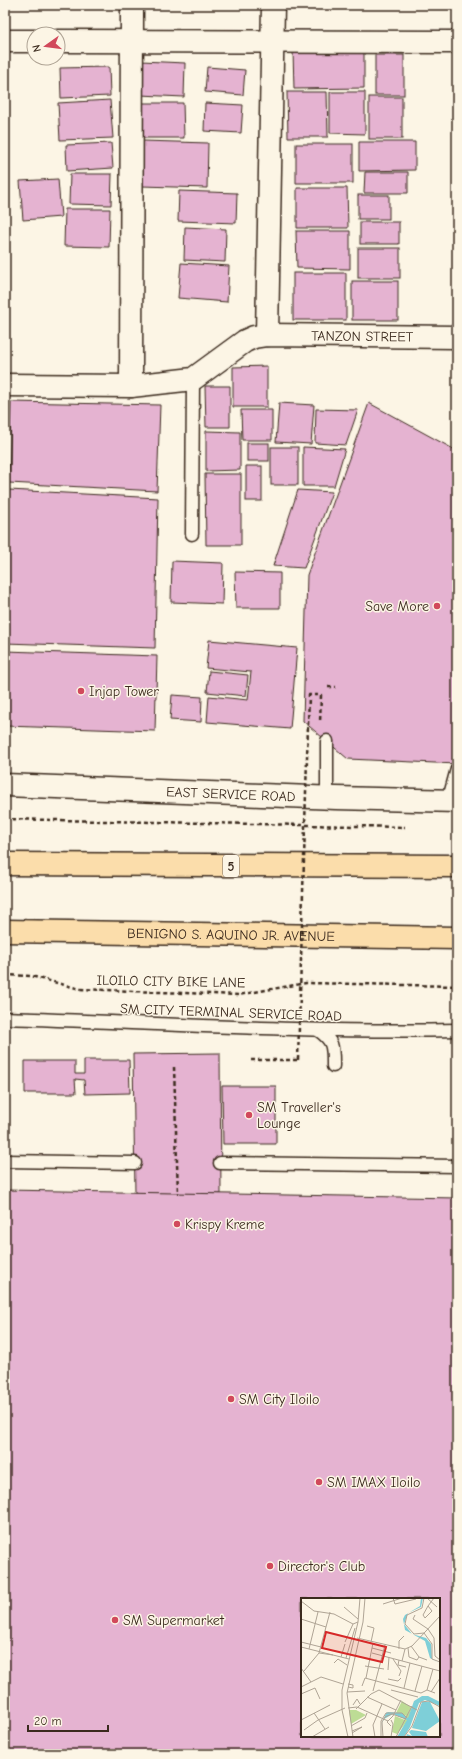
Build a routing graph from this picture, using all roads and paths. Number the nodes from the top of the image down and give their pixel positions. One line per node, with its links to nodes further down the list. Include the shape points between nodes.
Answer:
1 (132, 5): 6 (street)
2 (274, 5): 7 (street)
3 (5, 41): 4 (street)
4 (26, 41)
5 (66, 41): 6 (street)
6 (132, 41): 7 (street); 13 (street)
7 (272, 41): 8 (street); 9 (street)
8 (457, 42)
9 (267, 335): 10 (street, TANZON STREET); 11 (street, TANZON STREET, via 245,341)
10 (457, 337)
11 (193, 379): 13 (street); 14 (lane)
12 (5, 384): 13 (street)
13 (131, 386)
14 (192, 534)
15 (328, 686): 16 (path)
16 (336, 687)
17 (320, 726): 34 (path, bridge, via 321,695 309,695 298,1060)
18 (327, 741): 21 (lane)
19 (457, 769): 22 (lane)
20 (5, 785): 21 (street, EAST SERVICE ROAD)
21 (327, 798): 22 (street, EAST SERVICE ROAD)
22 (452, 802)
23 (5, 819): 24 (path)
24 (408, 827)
25 (5, 864): 26 (highway, 5)
26 (457, 866)
27 (5, 931): 28 (highway, BENIGNO S. AQUINO JR. AVENUE)
28 (457, 938)
29 (5, 975): 30 (path, ILOILO CITY BIKE LANE, via 31,976 80,989 238,995 306,983)
30 (457, 986)
31 (5, 1018): 32 (lane, SM CITY TERMINAL SERVICE ROAD)
32 (318, 1030): 33 (lane, SM CITY TERMINAL SERVICE ROAD); 35 (lane, via 329,1037 333,1049)
33 (457, 1030)
34 (252, 1060)
35 (333, 1066)
36 (174, 1067): 41 (path)
37 (5, 1161): 38 (lane)
38 (134, 1163)
39 (220, 1163): 40 (lane)
40 (457, 1166)
41 (178, 1194)

